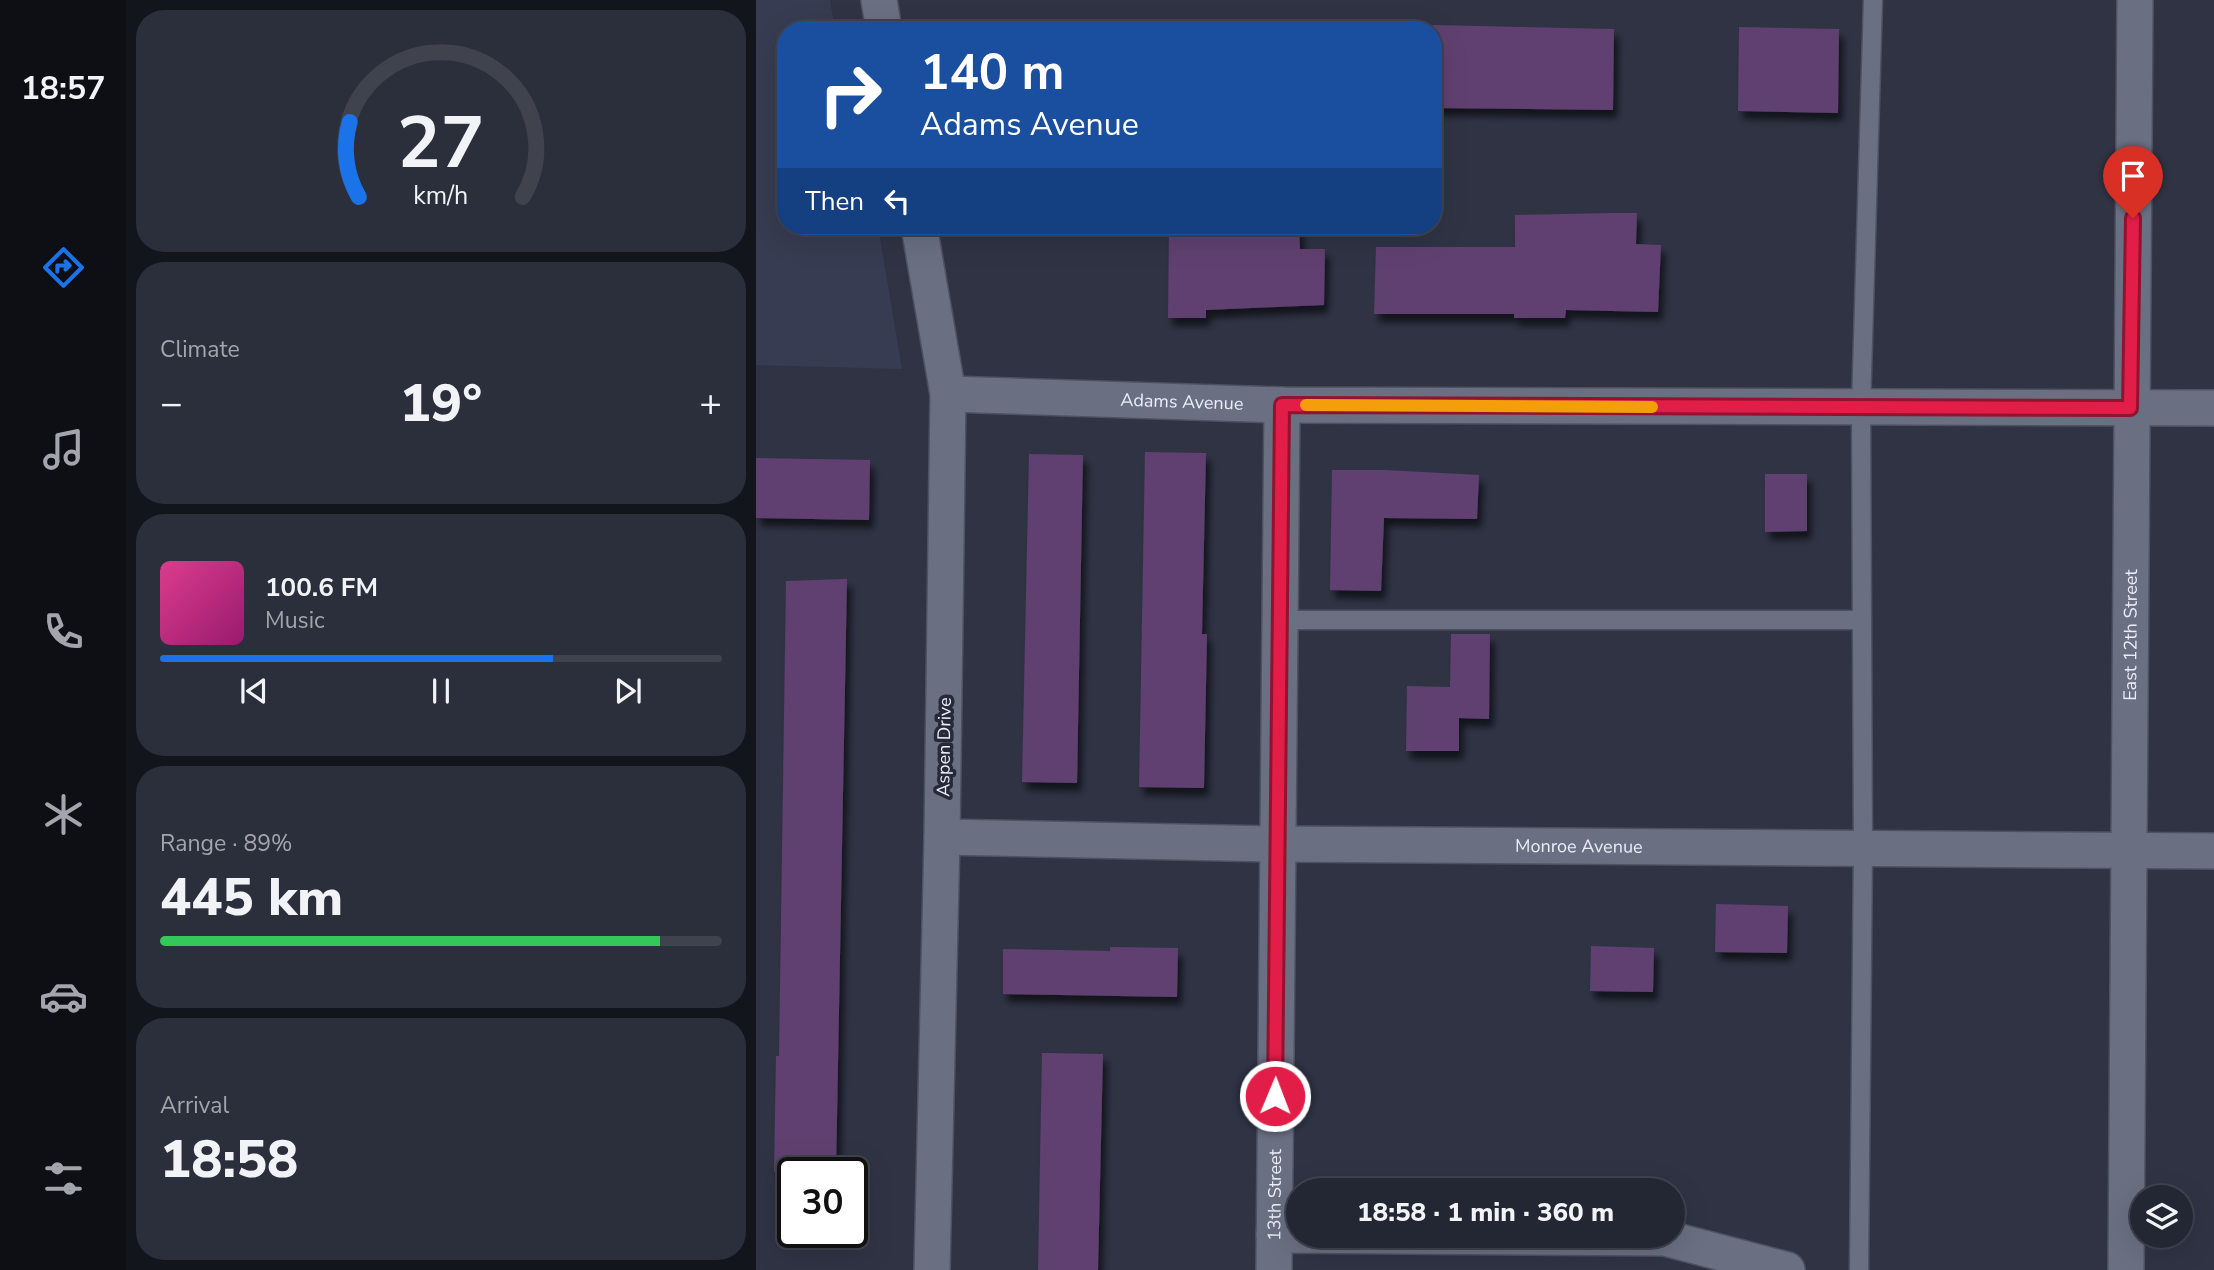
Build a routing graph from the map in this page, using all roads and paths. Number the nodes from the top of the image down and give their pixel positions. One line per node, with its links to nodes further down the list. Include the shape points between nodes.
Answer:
1 (879, 0): 4 (street)
2 (1873, 0): 8 (lane)
3 (2135, 0): 9 (street, East 12th Street)
4 (882, 21)
5 (921, 235): 6 (street, Aspen Drive)
6 (948, 394): 7 (street, Adams Avenue); 13 (street, Aspen Drive)
7 (1282, 405): 8 (street, Adams Avenue); 11 (street, 13th Street)
8 (1861, 408): 9 (street, Adams Avenue); 12 (lane)
9 (2130, 408): 10 (street, Adams Avenue); 16 (street, East 12th Street)
10 (2214, 408)
11 (1280, 620): 12 (lane); 14 (street, 13th Street)
12 (1862, 620): 15 (lane)
13 (942, 837): 14 (street, Monroe Avenue); 19 (street, Aspen Drive)
14 (1277, 844): 15 (street, Monroe Avenue); 18 (street, 13th Street)
15 (1863, 849): 16 (street, Monroe Avenue); 22 (lane)
16 (2127, 851): 17 (street, Monroe Avenue); 23 (street, East 12th Street)
17 (2214, 852)
18 (1274, 1236): 20 (street, 13th Street); 21 (street, via 1665,1238)
19 (932, 1270)
20 (1274, 1270)
21 (1787, 1270)
22 (1859, 1270)
23 (2126, 1270)

